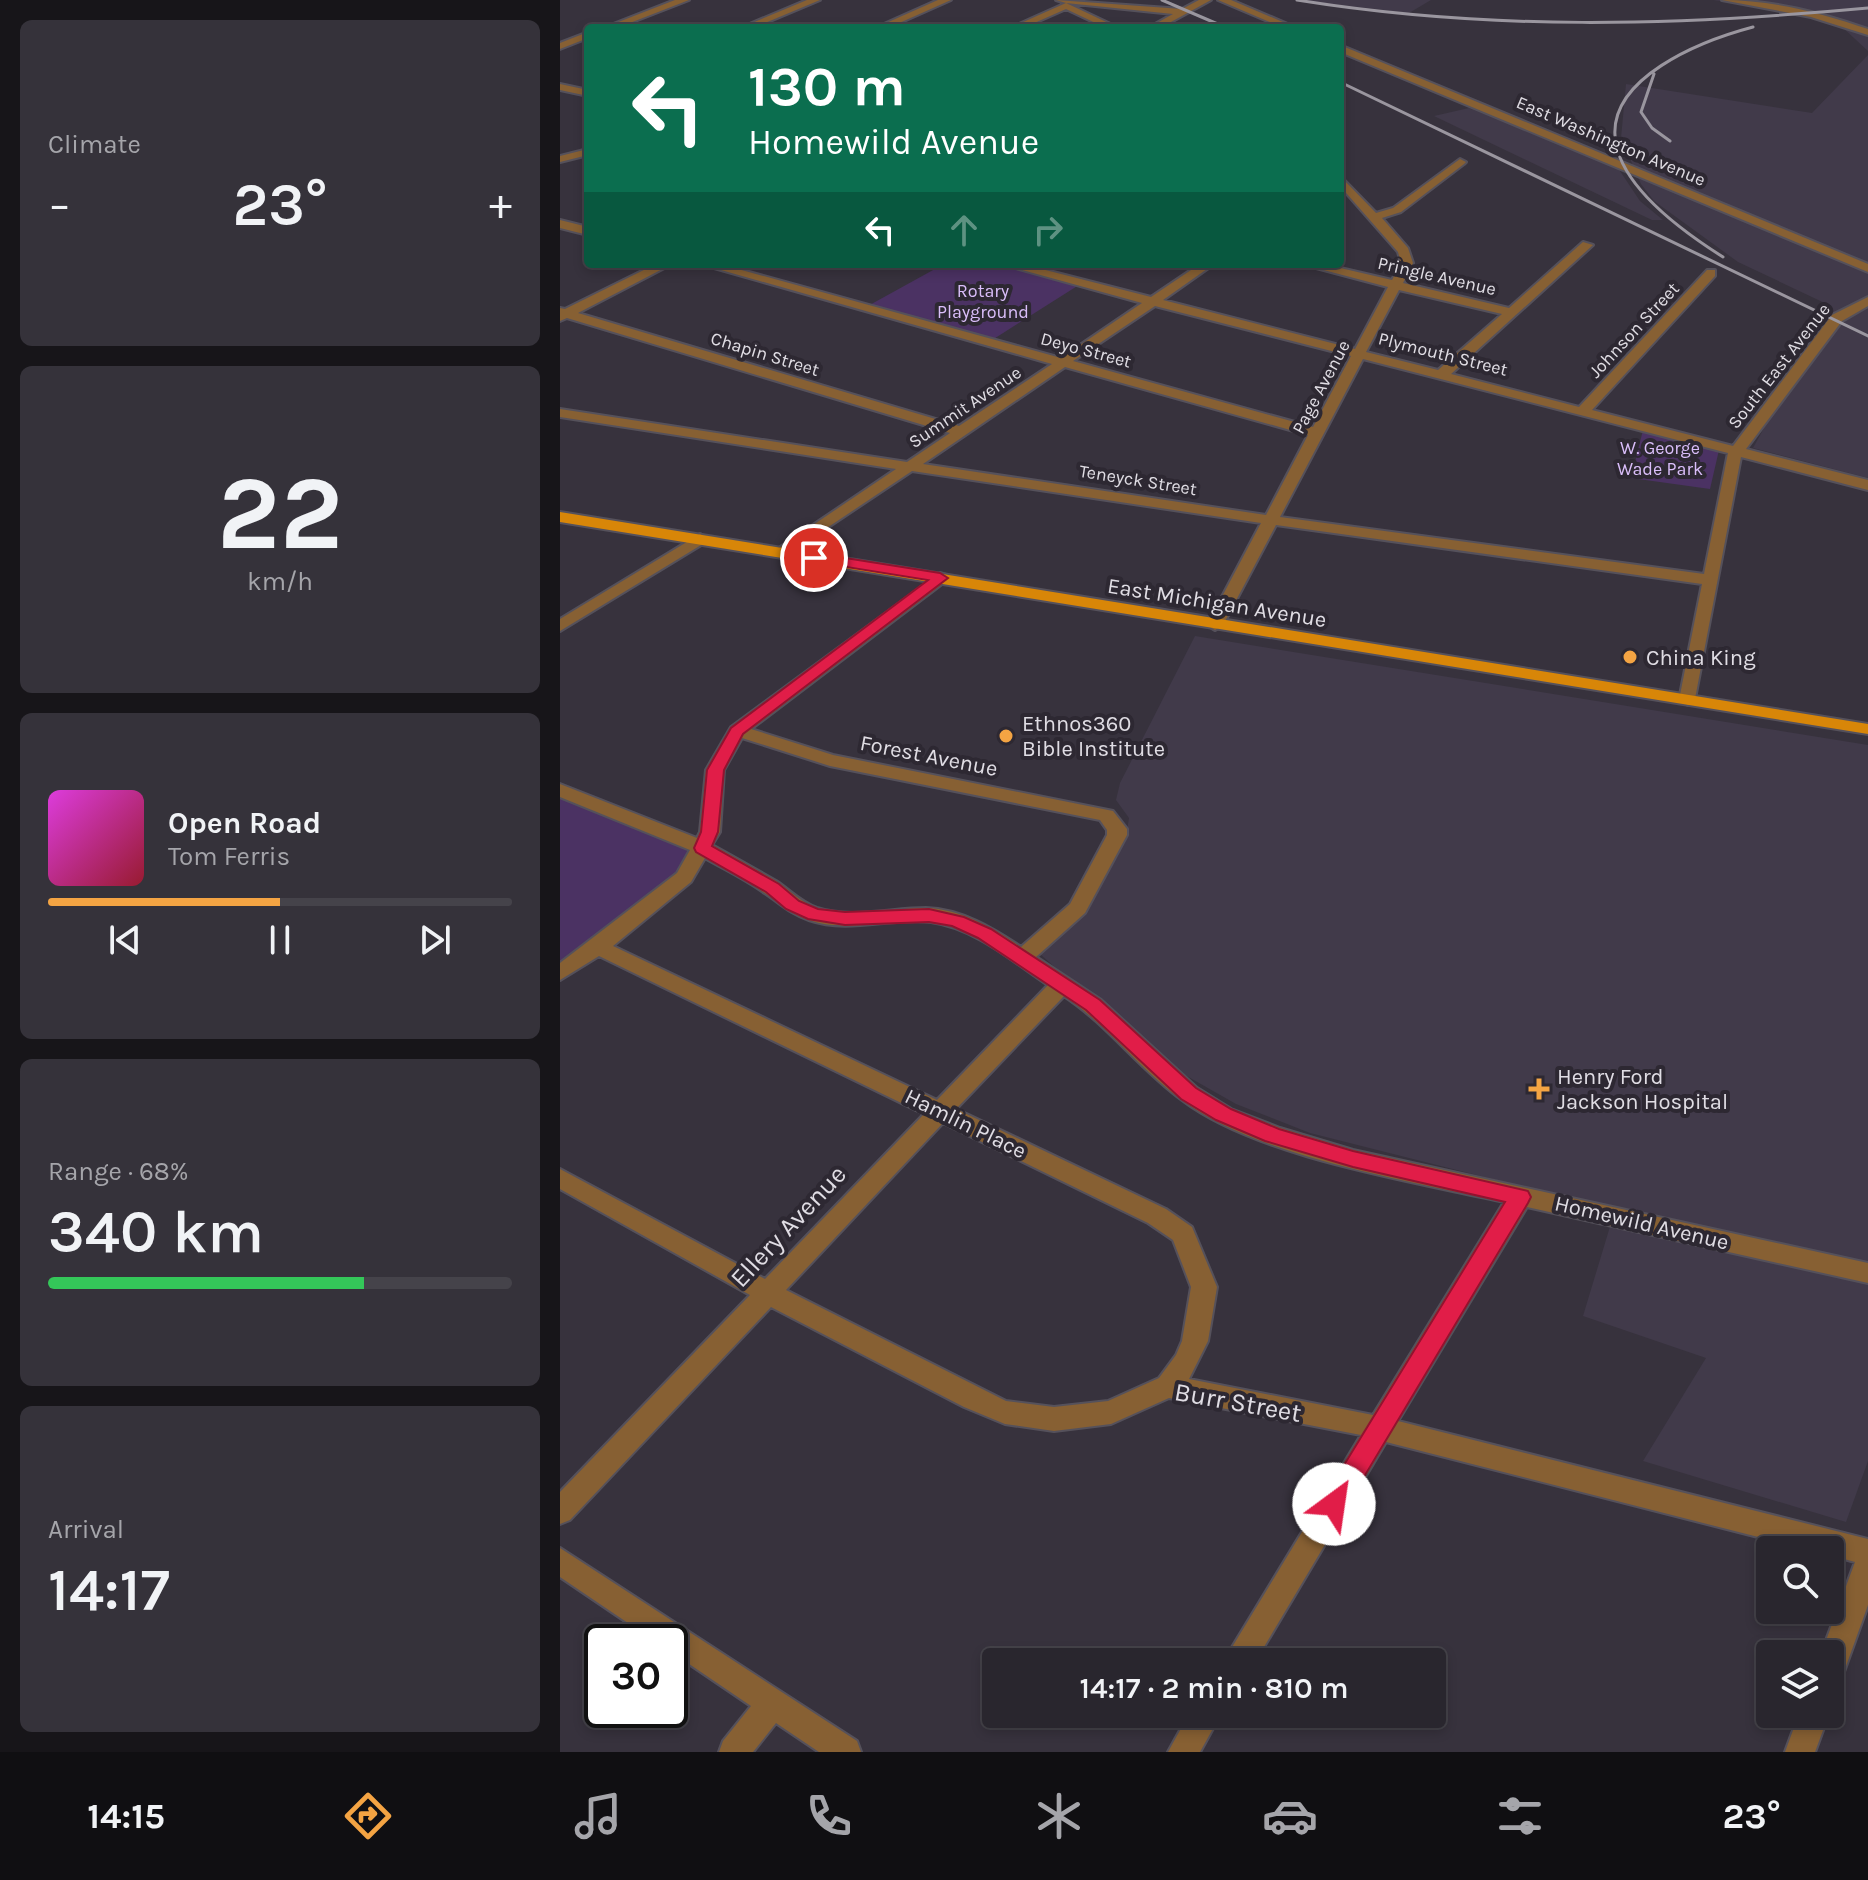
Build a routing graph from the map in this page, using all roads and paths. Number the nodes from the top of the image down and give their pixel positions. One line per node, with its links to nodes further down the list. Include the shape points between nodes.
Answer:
1 (684, 0): 10 (street)
2 (815, 0): 13 (street)
3 (946, 0): 14 (street)
4 (1052, 0): 9 (street)
5 (1206, 0): 11 (street)
6 (1223, 0): 18 (street)
7 (1727, 0): 20 (street, via 1813,14)
8 (648, 2): 10 (street)
9 (1064, 3): 11 (street); 15 (street); 16 (street)
10 (668, 6): 12 (street)
11 (1182, 12): 17 (street)
12 (619, 24)
13 (755, 24)
14 (889, 24)
15 (1023, 24)
16 (1106, 24)
17 (1160, 24)
18 (1282, 24)
19 (560, 32): 21 (street)
20 (1868, 32)
21 (584, 36)
22 (584, 37): 23 (street)
23 (560, 46)
24 (1344, 50): 41 (street, East Washington Avenue)
25 (560, 87): 26 (street)
26 (584, 91)
27 (560, 150): 28 (street)
28 (584, 155): 29 (street)
29 (560, 159)
30 (1460, 162): 32 (street, via 1397,210)
31 (1344, 187): 32 (street, Page Avenue)
32 (1374, 217): 43 (street, Page Avenue, via 1407,255)
33 (560, 224): 34 (street)
34 (584, 230)
35 (1587, 245): 46 (street)
36 (658, 268): 47 (street)
37 (720, 268): 49 (street, Deyo Street)
38 (1023, 268): 44 (street, Plymouth Street)
39 (1202, 268): 44 (street, Summit Avenue)
40 (1324, 268): 43 (street, Pringle Avenue)
41 (1868, 268)
42 (1711, 273): 51 (street, Johnson Street)
43 (1396, 285): 46 (street, Pringle Avenue); 48 (street, Page Avenue)
44 (1153, 301): 48 (street, Plymouth Street); 49 (street, Summit Avenue)
45 (1868, 301): 55 (street, South East Avenue, via 1837,318)
46 (1511, 312): 50 (street)
47 (562, 314): 53 (street, Chapin Street)
48 (1359, 354): 50 (street, Plymouth Street); 54 (street, Page Avenue)
49 (1063, 363): 53 (street, Summit Avenue); 54 (street, Deyo Street)
50 (1441, 375): 51 (street, Plymouth Street)
51 (1583, 411): 55 (street, Plymouth Street)
52 (560, 413): 56 (street, Teneyck Street)
53 (960, 431): 56 (street, Summit Avenue)
54 (1317, 433): 59 (street, Page Avenue)
55 (1737, 451): 57 (street, Plymouth Street); 63 (street, South East Avenue)
56 (910, 466): 59 (street, Teneyck Street); 61 (street, Summit Avenue)
57 (1868, 485)
58 (560, 517): 60 (main road, East Michigan Avenue)
59 (1271, 519): 63 (street, Teneyck Street); 64 (street, Page Avenue)
60 (700, 539): 61 (main road, East Michigan Avenue); 65 (street)
61 (782, 553): 62 (main road, East Michigan Avenue)
62 (940, 578): 64 (main road, East Michigan Avenue); 68 (street)
63 (1710, 580): 66 (street, South East Avenue)
64 (1215, 625): 66 (main road, East Michigan Avenue)
65 (560, 626)
66 (1688, 700): 67 (main road, East Michigan Avenue)
67 (1868, 729)
68 (737, 731): 70 (street, via 715,770 710,832); 72 (street, Forest Avenue, via 830,760 1096,812 1113,821 1117,835 1078,908)
69 (560, 790): 70 (street, Homewild Avenue)
70 (703, 848): 71 (street, via 665,895); 72 (street, Homewild Avenue, via 815,915 929,915 957,921)
71 (598, 947): 73 (street); 75 (street, Hamlin Place)
72 (1024, 956): 74 (street, Homewild Avenue)
73 (560, 973)
74 (1063, 983): 75 (street, Ellery Avenue); 77 (street, Homewild Avenue, via 1189,1094 1223,1115 1353,1159)
75 (939, 1110): 79 (street, Ellery Avenue); 80 (street, Hamlin Place, via 1157,1216 1183,1234 1204,1287 1195,1341)
76 (560, 1178): 79 (street, Burr Street)
77 (1520, 1197): 78 (street, Homewild Avenue); 81 (street)
78 (1868, 1273)
79 (766, 1292): 80 (street, Burr Street, via 1005,1412 1031,1418 1080,1417 1111,1412); 82 (street, Ellery Avenue)
80 (1168, 1386): 81 (street, Burr Street)
81 (1380, 1429): 83 (street, Burr Street); 87 (street)
82 (560, 1511)
83 (1868, 1552)
84 (560, 1561): 88 (street)
85 (1868, 1565): 86 (street)
86 (1841, 1640)
87 (1247, 1648)
88 (772, 1704): 91 (street); 92 (street)
89 (1198, 1728): 93 (street)
90 (1809, 1728): 94 (street)
91 (734, 1752)
92 (846, 1752)
93 (1183, 1752)
94 (1800, 1752)

